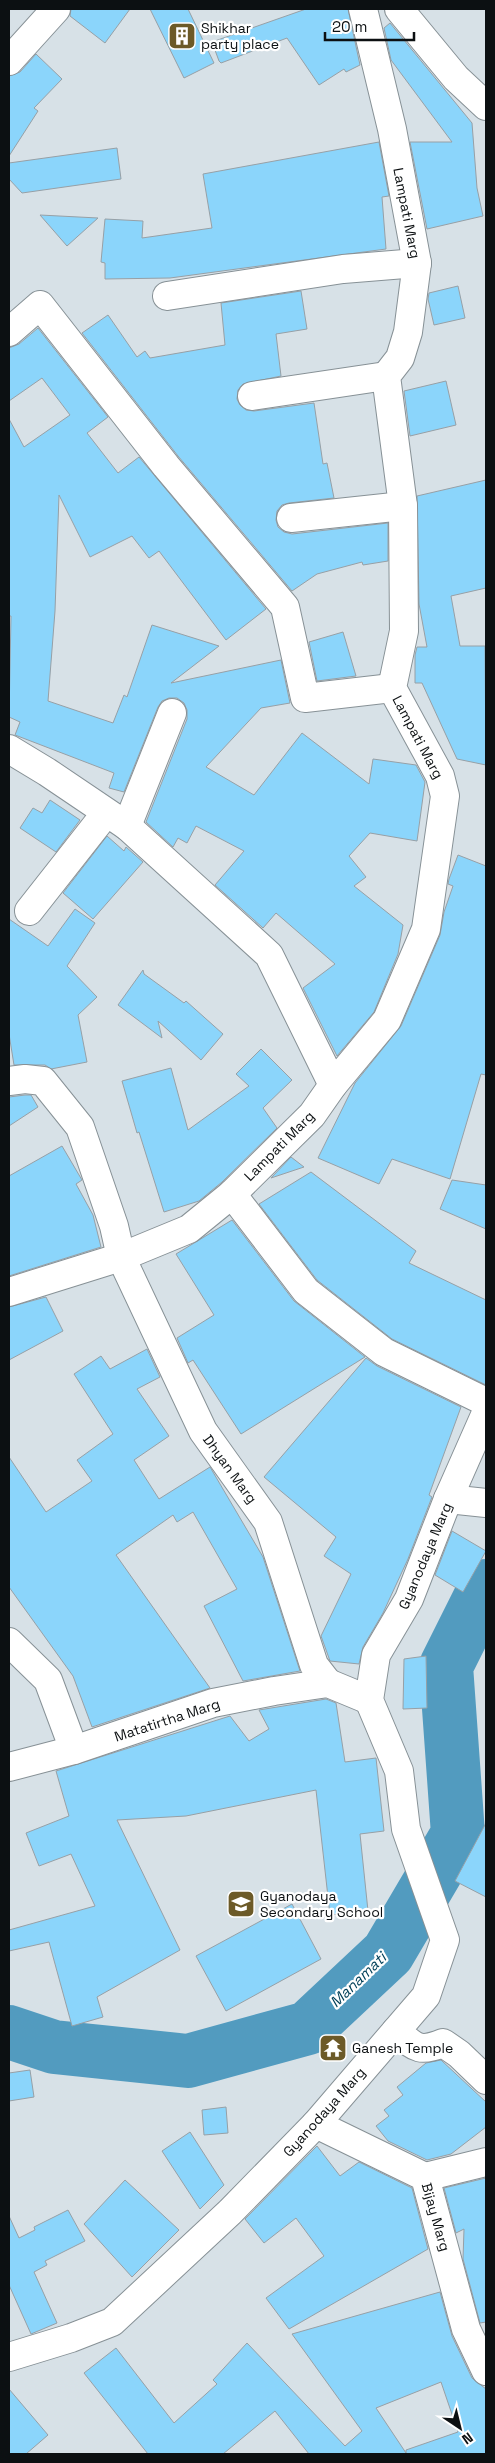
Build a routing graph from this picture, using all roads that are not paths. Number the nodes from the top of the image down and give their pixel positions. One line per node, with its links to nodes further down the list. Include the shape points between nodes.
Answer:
1 (56, 9): 4 (street)
2 (363, 9): 6 (street, Lampati Marg, via 392,129)
3 (399, 9): 5 (street, via 456,78)
4 (9, 61)
5 (486, 106)
6 (418, 264): 7 (street, via 343,269); 9 (street, Lampati Marg, via 408,332 400,358)
7 (167, 296)
8 (9, 332): 13 (street, via 40,305 166,466 285,607 305,698)
9 (386, 376): 10 (street); 11 (street, Lampati Marg)
10 (252, 396)
11 (403, 506): 12 (street); 13 (street, Lampati Marg, via 404,631)
12 (291, 518)
13 (392, 688): 19 (street, Lampati Marg, via 440,776 445,796 426,929 387,1020)
14 (172, 713): 16 (street)
15 (9, 749): 16 (street)
16 (116, 820): 17 (street); 19 (street, via 269,954)
17 (30, 911)
18 (9, 1081): 21 (street, Dhyan Marg, via 43,1081 80,1128 114,1226)
19 (333, 1085): 20 (street, Lampati Marg, via 312,1115)
20 (232, 1194): 21 (street, Lampati Marg, via 189,1229); 23 (street, via 306,1291 384,1352)
21 (121, 1257): 22 (street, Lampati Marg); 28 (street, Dhyan Marg, via 203,1431 268,1522 314,1665)
22 (9, 1292)
23 (486, 1402)
24 (486, 1413): 25 (street, Gyanodaya Marg)
25 (448, 1499): 26 (street); 29 (street, Gyanodaya Marg, via 409,1599 376,1655)
26 (486, 1504)
27 (9, 1642): 30 (street, via 48,1680)
28 (328, 1683): 29 (street); 30 (street, Matatirtha Marg, via 213,1703)
29 (368, 1700): 32 (street, Gyanodaya Marg, via 399,1771 406,1829 445,1940 426,1996)
30 (74, 1750): 31 (street, Matatirtha Marg)
31 (9, 1767)
32 (396, 2031): 33 (street, via 417,2048 443,2043); 34 (street, Gyanodaya Marg)
33 (486, 2080)
34 (316, 2124): 36 (street, Bijay Marg); 37 (street, Gyanodaya Marg, via 230,2212 112,2322)
35 (486, 2162): 36 (street)
36 (425, 2177): 38 (street, Bijay Marg, via 466,2329)
37 (9, 2357)
38 (486, 2371)

